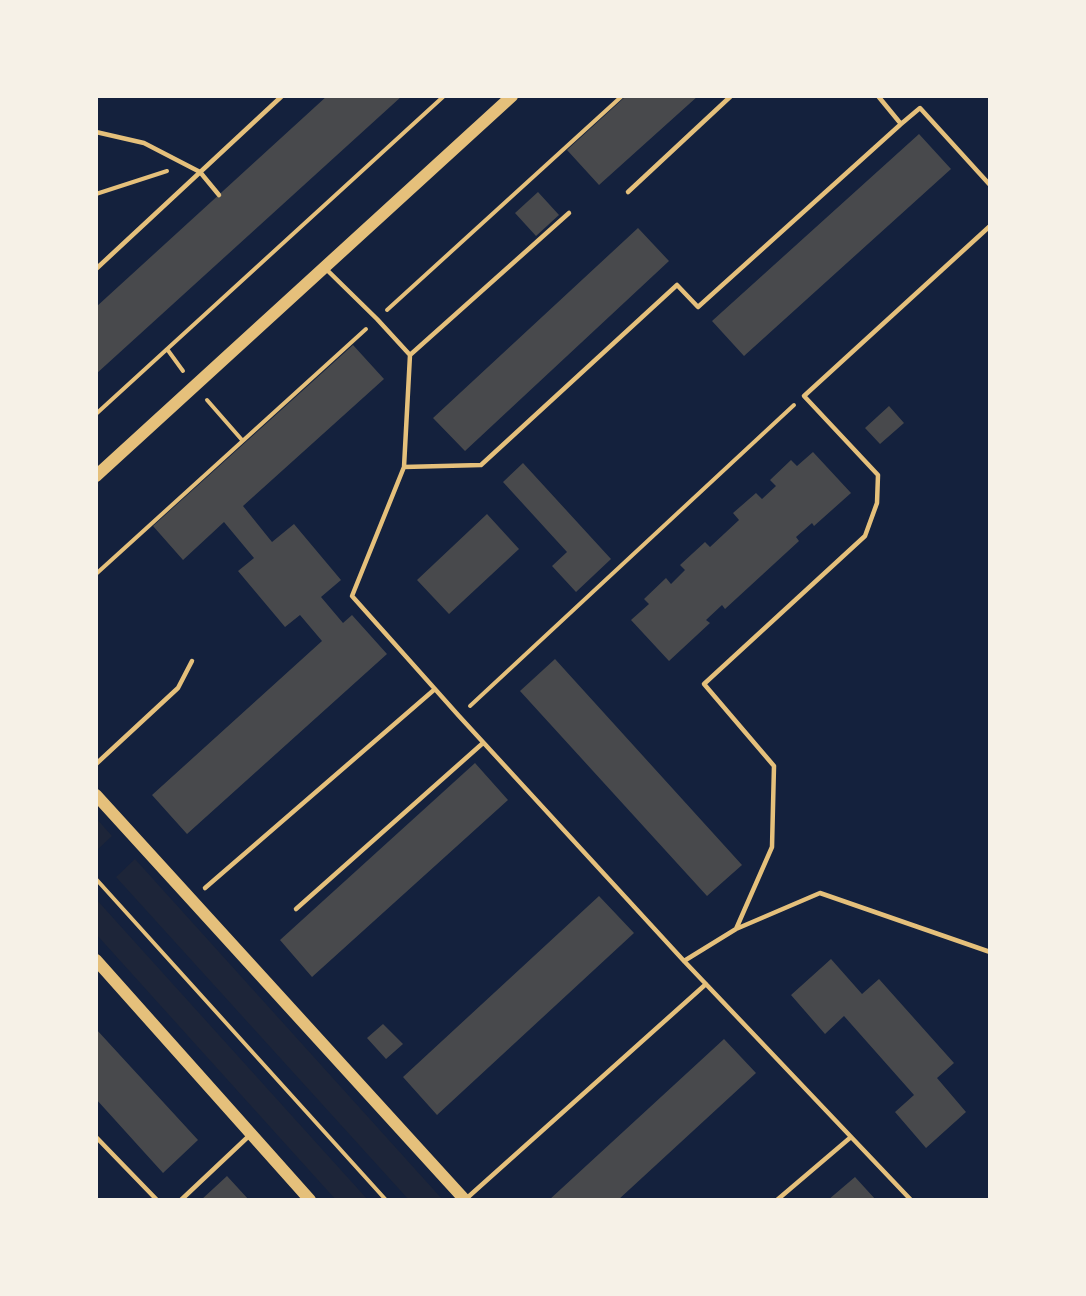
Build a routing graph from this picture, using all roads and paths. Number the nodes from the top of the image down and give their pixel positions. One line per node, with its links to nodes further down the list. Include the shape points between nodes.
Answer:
1 (282, 96): 9 (lane)
2 (444, 96): 21 (path)
3 (512, 96): 16 (main road)
4 (622, 96): 18 (path)
5 (731, 96): 11 (lane)
6 (878, 96): 7 (lane)
7 (901, 124): 10 (lane, via 920,108); 22 (lane, via 698,307 677,285 481,465)
8 (96, 132): 9 (lane, via 144,143)
9 (200, 172): 12 (path, via 170,170); 13 (lane); 17 (lane)
10 (990, 186)
11 (628, 192)
12 (96, 194)
13 (219, 195)
14 (569, 213): 19 (lane)
15 (990, 226): 20 (lane)
16 (325, 267): 18 (lane); 23 (main road)
17 (96, 269)
18 (377, 319): 19 (lane); 24 (path)
19 (410, 355): 22 (lane)
20 (804, 396): 27 (path); 34 (lane, via 878,475 877,503 865,536 704,684 774,766 772,847)
21 (96, 414)
22 (404, 467): 26 (lane, via 352,596)
23 (96, 476)
24 (96, 574)
25 (192, 661): 29 (lane, via 178,688)
26 (435, 689): 27 (lane); 32 (lane)
27 (459, 716): 28 (lane)
28 (483, 742): 33 (lane); 37 (lane)
29 (96, 764)
30 (96, 795): 46 (main road)
31 (96, 879): 45 (path)
32 (205, 888)
33 (296, 909)
34 (736, 929): 35 (lane, via 820,893); 37 (lane)
35 (990, 952)
36 (96, 960): 39 (main road)
37 (684, 961): 38 (lane)
38 (706, 984): 41 (lane); 46 (lane)
39 (251, 1134): 43 (lane); 44 (main road)
40 (96, 1137): 42 (lane)
41 (851, 1137): 47 (lane); 48 (lane)
42 (157, 1200)
43 (181, 1200)
44 (310, 1200)
45 (386, 1200)
46 (465, 1200)
47 (777, 1200)
48 (911, 1200)

